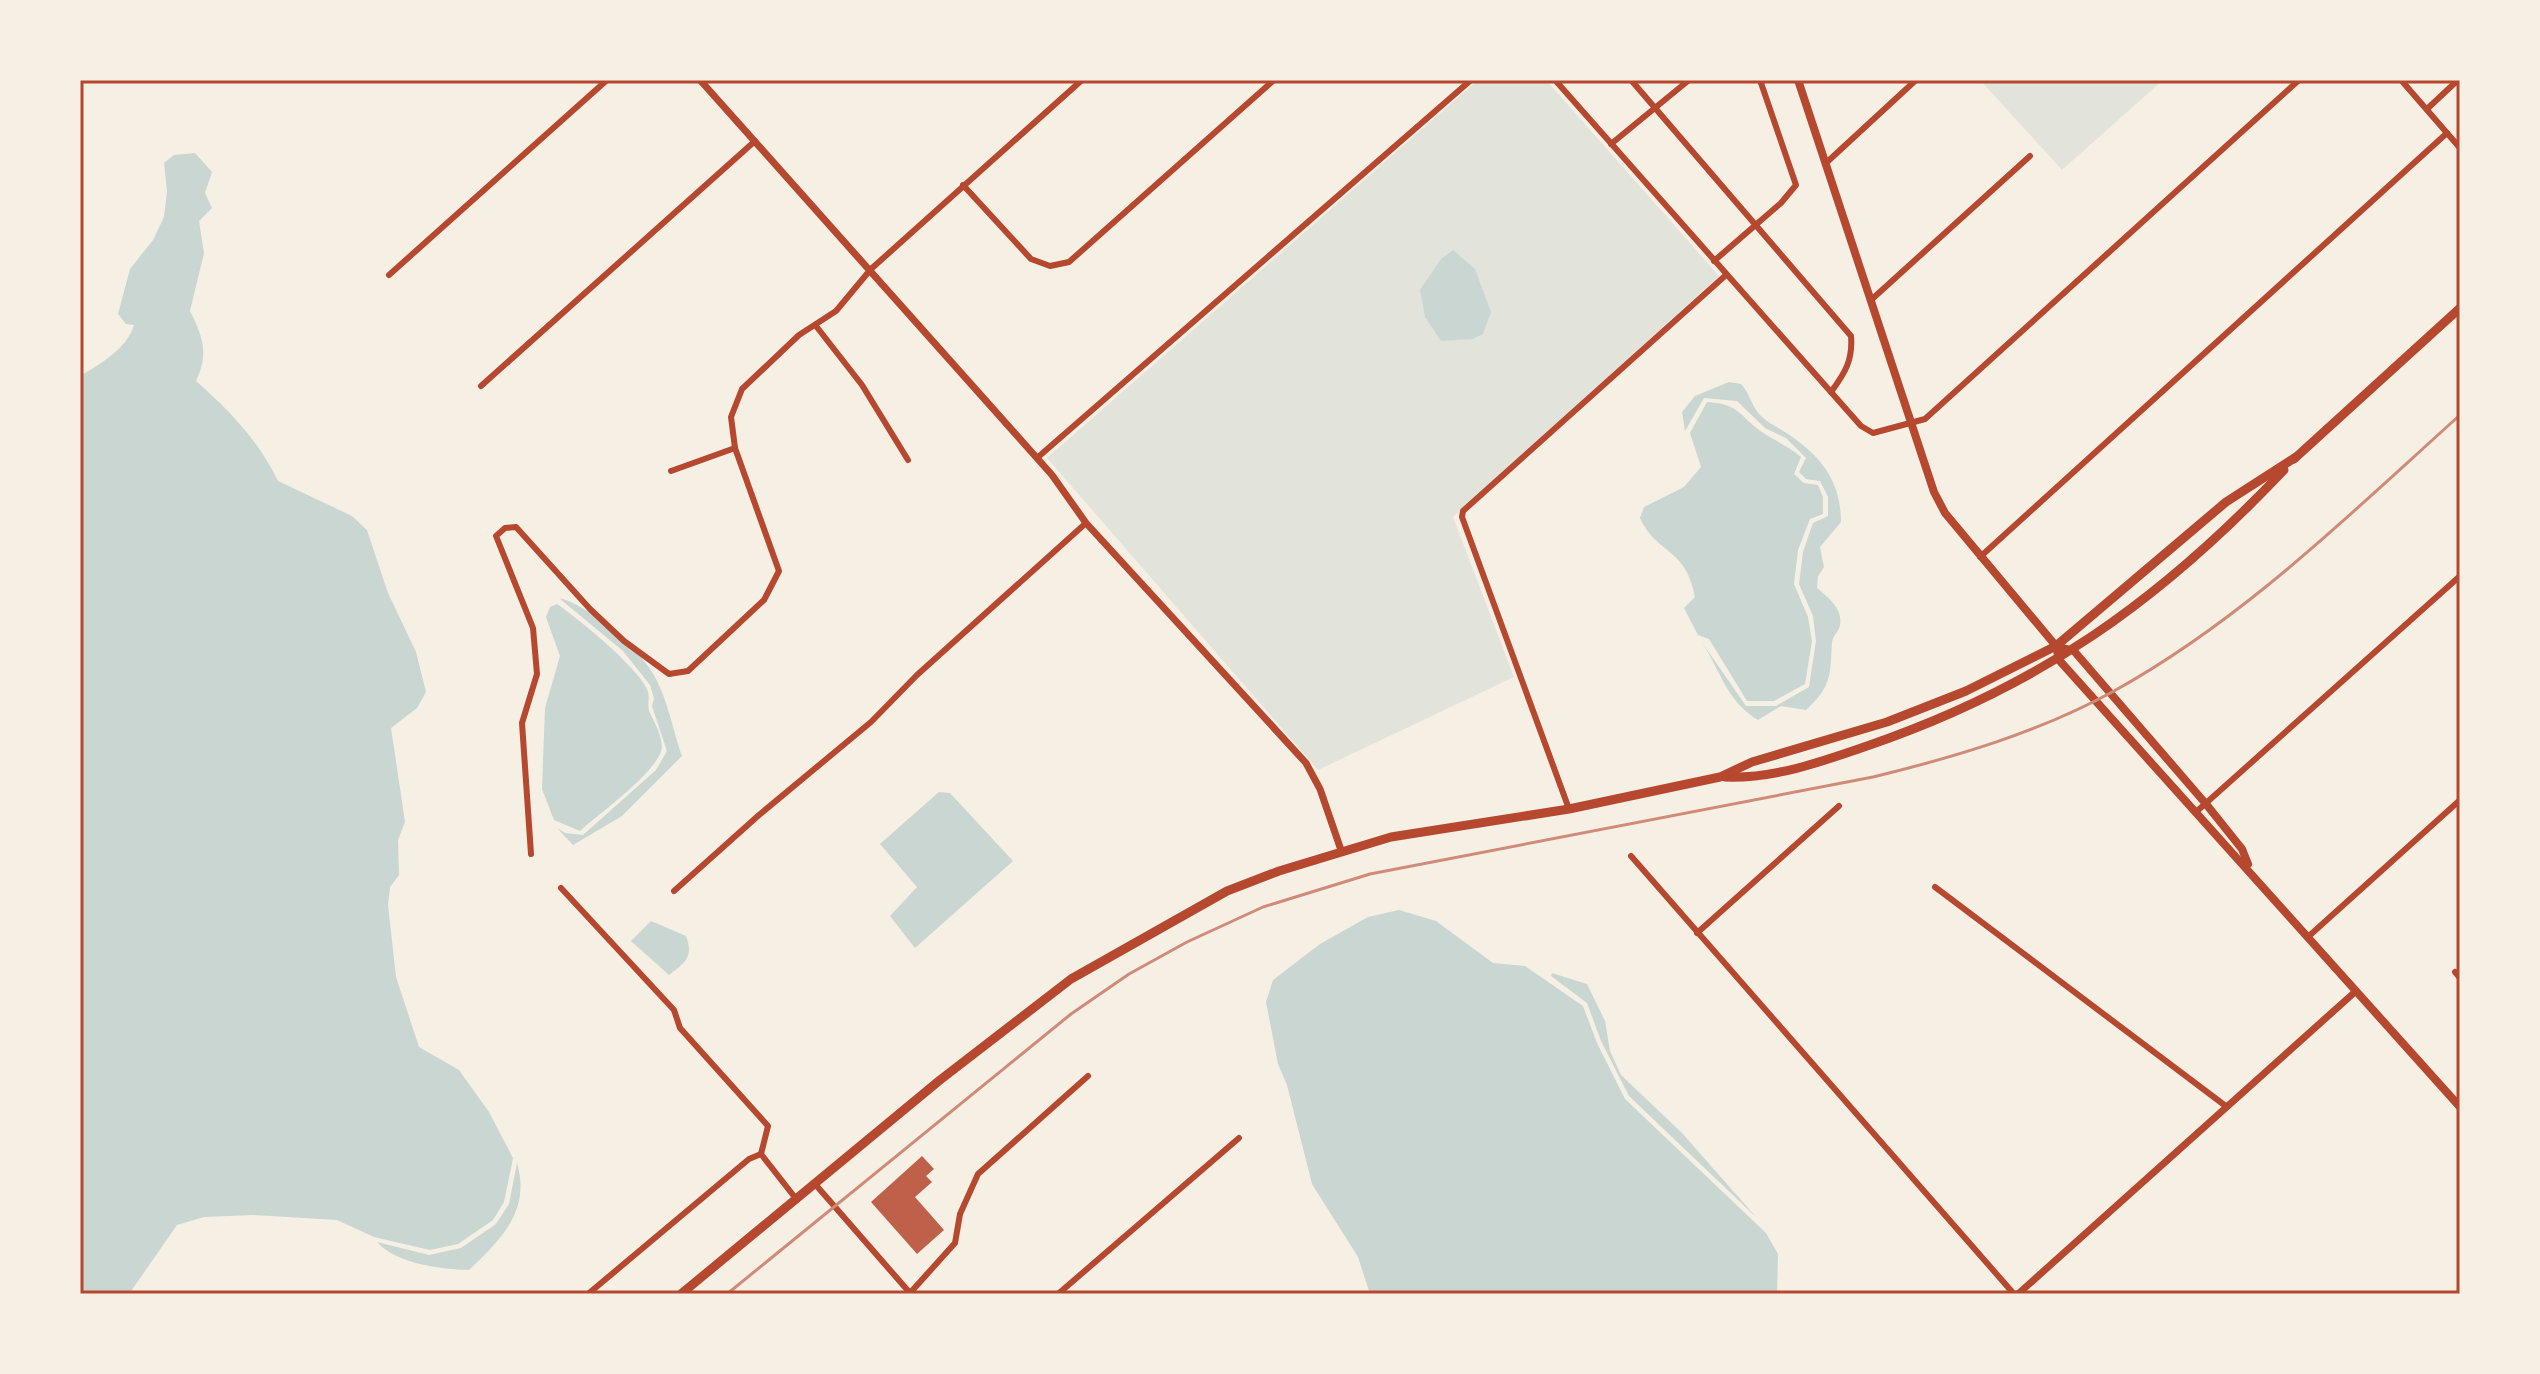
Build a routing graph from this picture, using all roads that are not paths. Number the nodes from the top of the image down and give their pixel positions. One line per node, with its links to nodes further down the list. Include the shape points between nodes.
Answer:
1 (607, 80): 27 (street)
2 (700, 80): 18 (street)
3 (1082, 80): 23 (street)
4 (1274, 80): 23 (street, via 1069,262 1050,266 1031,259)
5 (1471, 80): 37 (street)
6 (1555, 80): 19 (street)
7 (1631, 80): 15 (street)
8 (1689, 80): 15 (street)
9 (1760, 80): 24 (street, via 1796,185)
10 (1798, 80): 22 (main road)
11 (1916, 80): 22 (street)
12 (2299, 80): 34 (street, via 1925,419)
13 (2401, 80): 16 (street)
14 (2458, 80): 16 (street)
15 (1653, 108): 19 (street); 24 (street)
16 (2427, 109): 17 (street)
17 (2447, 133): 20 (street); 41 (street)
18 (755, 141): 26 (street); 32 (street)
19 (1611, 144): 25 (street)
20 (2460, 148)
21 (2030, 156): 29 (street)
22 (1826, 163): 29 (main road)
23 (963, 185): 26 (street)
24 (1755, 225): 25 (street); 33 (street, via 1851,336 1853,354)
25 (1714, 261): 28 (street)
26 (871, 269): 31 (street); 37 (street)
27 (389, 275)
28 (1726, 275): 33 (street); 52 (street, via 1463,511)
29 (1871, 300): 34 (main road)
30 (2460, 308): 36 (main road)
31 (816, 326): 35 (street, via 799,335 742,389 731,417); 38 (street, via 862,385)
32 (481, 386)
33 (1831, 392): 34 (street, via 1873,433)
34 (1911, 422): 41 (main road, via 1945,513)
35 (735, 448): 39 (street); 55 (street, via 779,571 764,600 688,671 669,674 624,641 516,527 496,536 533,628 537,674 522,723)
36 (2296, 457): 45 (main road, via 2226,502); 46 (main road, via 2240,516 2152,593)
37 (1037, 458): 40 (street)
38 (908, 460)
39 (671, 471)
40 (1086, 523): 54 (street, via 1306,763); 60 (street, via 871,722)
41 (1980, 557): 45 (main road)
42 (2460, 576): 43 (street)
43 (2453, 582): 44 (street); 50 (street)
44 (2460, 589)
45 (2056, 646): 46 (main road); 47 (main road); 48 (main road, via 1954,696)
46 (2074, 651): 47 (main road); 50 (main road)
47 (2059, 660): 48 (main road, via 1932,723 1882,741 1754,778); 53 (main road)
48 (1720, 777): 52 (main road)
49 (2460, 800): 62 (street)
50 (2206, 804): 53 (street); 57 (main road, via 2242,849)
51 (1839, 806): 61 (street)
52 (1569, 809): 54 (main road, via 1451,825)
53 (2196, 812): 57 (main road)
54 (1341, 850): 69 (main road, via 1227,891 1071,979)
55 (531, 854)
56 (1631, 856): 61 (street)
57 (2250, 868): 62 (main road)
58 (1935, 887): 65 (street)
59 (561, 888): 68 (street, via 674,1010 680,1028 768,1126)
60 (674, 891)
61 (1697, 933): 75 (street)
62 (2309, 936): 63 (main road)
63 (2356, 991): 65 (street); 66 (main road)
64 (1088, 1076): 73 (street, via 978,1174 960,1214 955,1243)
65 (2227, 1107): 75 (street)
66 (2460, 1107)
67 (1239, 1138): 74 (street)
68 (761, 1154): 70 (street); 71 (street)
69 (815, 1184): 70 (main road); 73 (street)
70 (797, 1200): 72 (main road)
71 (588, 1294)
72 (681, 1294)
73 (911, 1294)
74 (1058, 1294)
75 (2016, 1294)

